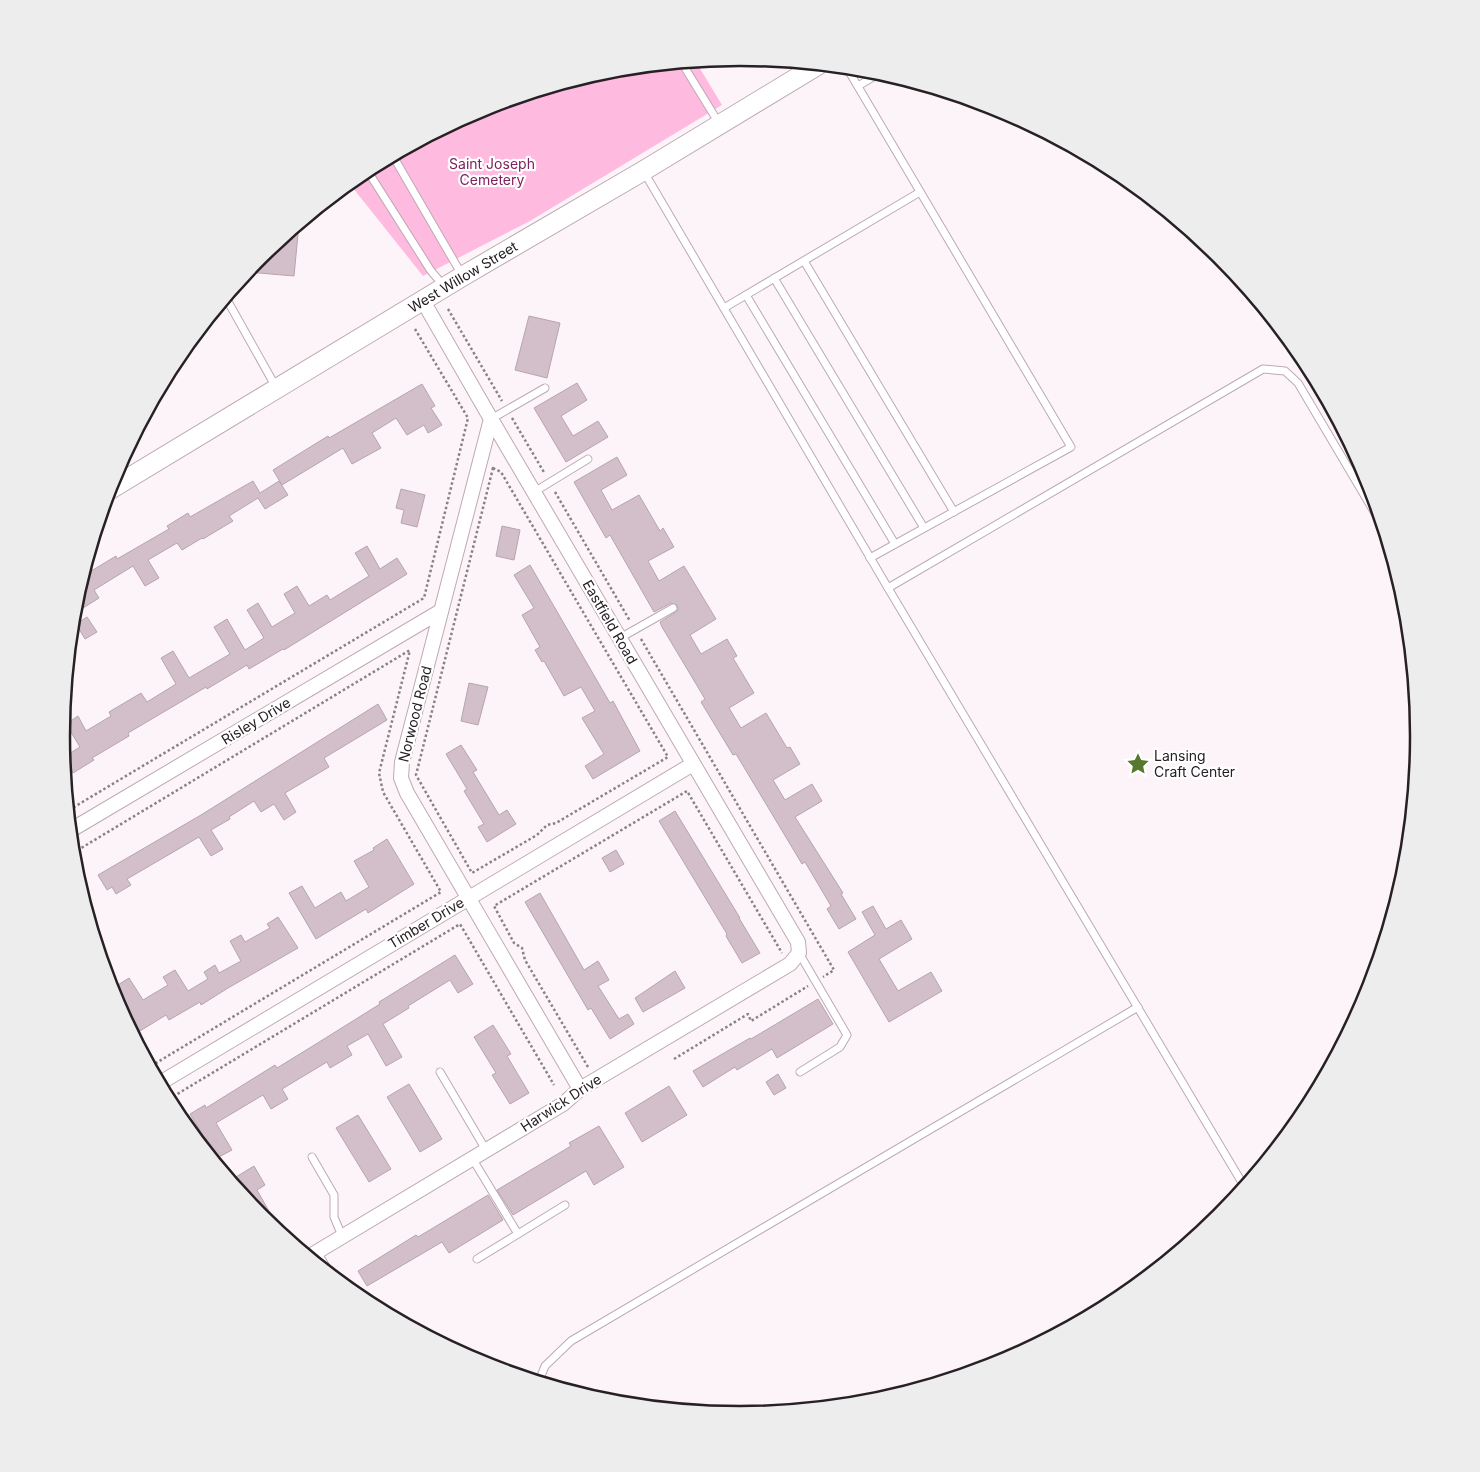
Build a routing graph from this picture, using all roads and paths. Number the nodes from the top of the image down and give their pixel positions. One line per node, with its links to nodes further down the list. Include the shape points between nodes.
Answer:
1 (686, 69): 6 (lane)
2 (809, 70): 6 (street, West Willow Street)
3 (852, 76): 5 (lane)
4 (870, 79): 5 (lane)
5 (858, 86): 10 (lane)
6 (720, 125): 8 (street, West Willow Street)
7 (396, 161): 12 (lane)
8 (643, 171): 12 (street, West Willow Street); 18 (lane)
9 (371, 177): 14 (lane, via 431,271)
10 (920, 192): 11 (lane); 27 (lane, via 1071,447)
11 (804, 261): 13 (lane); 27 (lane)
12 (463, 276): 14 (street, West Willow Street)
13 (774, 278): 15 (lane); 28 (lane)
14 (446, 288): 16 (street, West Willow Street)
15 (746, 295): 18 (lane); 29 (lane)
16 (423, 301): 21 (street, West Willow Street); 22 (street, Eastfield Road)
17 (229, 303): 21 (lane)
18 (724, 308): 30 (lane)
19 (415, 329): 36 (path, via 468,418 424,598)
20 (545, 388): 22 (lane)
21 (277, 389): 24 (street, West Willow Street)
22 (491, 419): 25 (street, Eastfield Road); 33 (street, Norwood Road)
23 (588, 459): 25 (lane)
24 (120, 484)
25 (534, 492): 34 (street, Eastfield Road)
26 (1365, 496): 31 (lane, via 1298,383 1285,371 1263,369)
27 (954, 512): 28 (lane)
28 (924, 528): 29 (lane)
29 (895, 544): 30 (lane)
30 (870, 558): 31 (lane)
31 (888, 588): 43 (lane)
32 (673, 608): 34 (lane)
33 (441, 611): 37 (street, Risley Drive); 40 (street, Norwood Road, via 402,762 401,778)
34 (620, 638): 35 (street, Eastfield Road)
35 (693, 764): 40 (street, Timber Drive); 41 (street, Eastfield Road)
36 (74, 807)
37 (77, 827)
38 (80, 849): 44 (path, via 410,650 379,773 383,792 442,892)
39 (472, 873): 39 (path, via 537,835 547,825 556,823 668,757 501,472 494,468 416,775)
40 (467, 899): 48 (street, Timber Drive); 50 (street, Norwood Road)
41 (798, 947): 47 (lane, via 847,1034 840,1048); 50 (street, Harwick Drive, via 790,964)
42 (782, 953): 45 (path, via 687,791 494,906 514,943 522,948 525,960)
43 (1138, 1008): 55 (lane); 61 (lane, via 571,1341 545,1366)
44 (156, 1063)
45 (588, 1066)
46 (440, 1072): 52 (lane)
47 (800, 1072)
48 (165, 1080)
49 (554, 1085): 51 (path, via 460,924)
50 (580, 1089): 52 (street, Harwick Drive, via 563,1104)
51 (176, 1096)
52 (486, 1150): 54 (street, Harwick Drive)
53 (312, 1157): 58 (lane, via 334,1195 334,1217)
54 (472, 1158): 57 (lane); 58 (street, Harwick Drive)
55 (1241, 1181)
56 (565, 1205): 57 (lane)
57 (518, 1234): 60 (lane)
58 (342, 1236): 59 (street, Harwick Drive)
59 (315, 1253)
60 (477, 1259)
61 (542, 1375)

